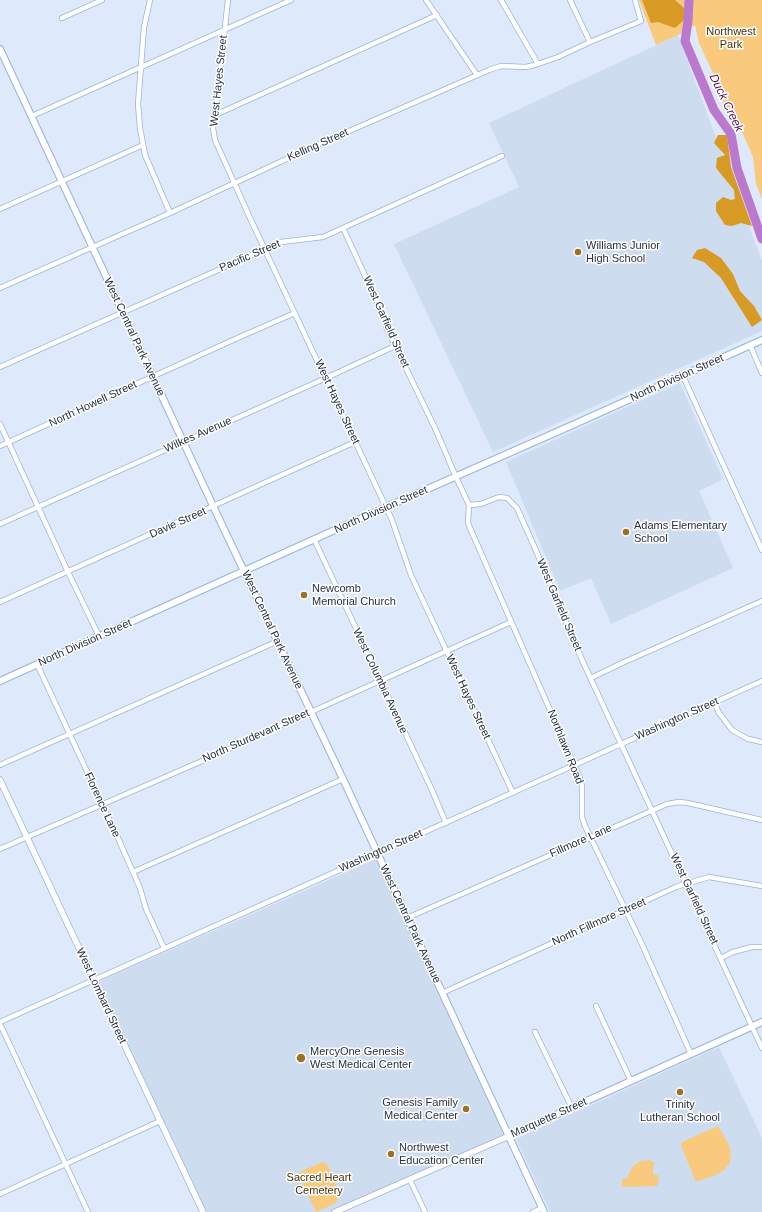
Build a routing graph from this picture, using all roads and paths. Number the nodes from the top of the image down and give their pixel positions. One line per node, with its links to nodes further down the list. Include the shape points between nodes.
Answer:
1 (102, 0): 10 (street)
2 (150, 0): 15 (street, via 144,27)
3 (228, 0): 11 (street, West Hayes Street)
4 (291, 0): 11 (street)
5 (426, 0): 9 (street)
6 (501, 0): 14 (street)
7 (570, 0): 12 (street)
8 (635, 0): 12 (street, Kelling Street, via 641,21)
9 (437, 16): 16 (street); 17 (street)
10 (62, 18)
11 (224, 31): 15 (street); 17 (street, West Hayes Street)
12 (590, 42): 14 (street, Kelling Street)
13 (0, 49): 18 (main road, West Central Park Avenue)
14 (538, 64): 16 (street, Kelling Street, via 526,67 501,66)
15 (140, 68): 18 (street); 19 (street, via 138,104)
16 (477, 75): 22 (street, Kelling Street)
17 (215, 115): 22 (street, West Hayes Street, via 215,140)
18 (32, 116): 21 (main road, West Central Park Avenue)
19 (143, 145): 21 (street); 24 (street)
20 (502, 156): 25 (street, Pacific Street)
21 (62, 181): 23 (street); 26 (main road, West Central Park Avenue)
22 (234, 184): 24 (street, Kelling Street); 27 (street, West Hayes Street)
23 (0, 209)
24 (170, 213): 26 (street, Kelling Street)
25 (343, 228): 27 (street, Pacific Street, via 324,236 281,242); 33 (street, West Garfield Street)
26 (92, 247): 28 (street, Kelling Street); 29 (main road, West Central Park Avenue)
27 (264, 249): 29 (street, Pacific Street); 30 (street, West Hayes Street)
28 (0, 288)
29 (123, 312): 34 (street, Pacific Street); 37 (main road, West Central Park Avenue)
30 (295, 313): 37 (street, North Howell Street); 38 (street, West Hayes Street)
31 (762, 340): 32 (main road, North Division Street)
32 (750, 345): 35 (street); 36 (main road, North Division Street)
33 (395, 346): 38 (street, Wilkes Avenue); 44 (street, West Garfield Street)
34 (0, 367)
35 (762, 373)
36 (683, 376): 44 (main road, North Division Street); 51 (street)
37 (153, 377): 40 (street, North Howell Street); 41 (main road, West Central Park Avenue)
38 (326, 378): 41 (street, Wilkes Avenue); 42 (street, West Hayes Street)
39 (0, 424): 40 (street)
40 (8, 442): 43 (street, North Howell Street); 46 (street)
41 (183, 442): 46 (street, Wilkes Avenue); 47 (main road, West Central Park Avenue)
42 (356, 442): 47 (street, Davie Street); 48 (street, West Hayes Street)
43 (0, 446)
44 (456, 477): 45 (street, West Garfield Street); 48 (main road, North Division Street)
45 (469, 505): 56 (street, Northlawn Road, via 468,523); 61 (street, West Garfield Street, via 481,504 499,497 508,498 517,508)
46 (38, 507): 49 (street, Wilkes Avenue); 52 (street)
47 (213, 507): 52 (street, Davie Street); 53 (main road, West Central Park Avenue)
48 (386, 507): 50 (main road, North Division Street); 59 (street, West Hayes Street, via 411,575)
49 (0, 524)
50 (314, 539): 53 (main road, North Division Street); 62 (street, West Columbia Avenue)
51 (762, 550)
52 (68, 572): 55 (street, Davie Street); 57 (street)
53 (244, 572): 57 (main road, North Division Street); 58 (main road, West Central Park Avenue)
54 (762, 601): 61 (street)
55 (0, 602)
56 (511, 622): 59 (street, North Sturdevant Street); 71 (street, Northlawn Road)
57 (100, 636): 60 (main road, North Division Street)
58 (278, 641): 66 (main road, West Central Park Avenue); 67 (street)
59 (446, 650): 62 (street, North Sturdevant Street); 74 (street, West Hayes Street)
60 (37, 664): 63 (main road, North Division Street); 67 (street, Florence Lane)
61 (591, 678): 69 (street, West Garfield Street)
62 (380, 680): 66 (street, North Sturdevant Street); 78 (street, West Columbia Avenue)
63 (0, 681)
64 (762, 681): 65 (street, Washington Street)
65 (714, 702): 68 (street, via 732,730 748,740); 69 (street, Washington Street)
66 (311, 711): 72 (main road, West Central Park Avenue); 75 (street, North Sturdevant Street)
67 (70, 735): 70 (street); 75 (street, Florence Lane)
68 (762, 742)
69 (622, 744): 71 (street, Washington Street); 76 (street, West Garfield Street)
70 (0, 765)
71 (574, 765): 74 (street, Washington Street); 80 (street, Northlawn Road, via 582,786 582,817)
72 (343, 779): 82 (main road, West Central Park Avenue); 83 (street)
73 (0, 780): 79 (street, West Lombard Street)
74 (513, 793): 78 (street, Washington Street)
75 (102, 805): 79 (street, North Sturdevant Street); 83 (street, Florence Lane)
76 (652, 810): 77 (street, Fillmore Lane, via 679,802); 80 (street, Fillmore Lane); 84 (street, West Garfield Street)
77 (762, 820)
78 (446, 823): 82 (street, Washington Street)
79 (27, 837): 81 (street, North Sturdevant Street); 91 (street, West Lombard Street)
80 (590, 837): 86 (street, Northlawn Road); 87 (street, Fillmore Lane)
81 (0, 849)
82 (377, 854): 87 (main road, West Central Park Avenue); 89 (street, Washington Street)
83 (133, 872): 89 (street, Florence Lane)
84 (687, 884): 85 (street, North Fillmore Street, via 709,877); 86 (street, North Fillmore Street); 90 (street, West Garfield Street)
85 (762, 886)
86 (625, 911): 92 (street, North Fillmore Street); 99 (street, Northlawn Road)
87 (407, 918): 92 (main road, West Central Park Avenue)
88 (762, 947): 90 (street, via 733,952)
89 (164, 948): 91 (street, Washington Street)
90 (721, 958): 96 (street, West Garfield Street)
91 (93, 980): 95 (street, Washington Street); 102 (street, West Lombard Street)
92 (442, 993): 103 (main road, West Central Park Avenue)
93 (596, 1006): 100 (street)
94 (762, 1022): 96 (main road, Marquette Street)
95 (0, 1023): 104 (street)
96 (752, 1026): 98 (street, West Garfield Street); 99 (main road, Marquette Street)
97 (535, 1032): 101 (street)
98 (762, 1048)
99 (691, 1054): 100 (main road, Marquette Street)
100 (631, 1081): 101 (main road, Marquette Street)
101 (572, 1108): 103 (main road, Marquette Street)
102 (160, 1121): 104 (street); 109 (street, West Lombard Street)
103 (509, 1136): 105 (street, Marquette Street); 107 (main road, West Central Park Avenue)
104 (66, 1165): 106 (street); 108 (street)
105 (410, 1180): 110 (street, Marquette Street); 111 (street)
106 (0, 1194)
107 (543, 1210): 112 (street)
108 (88, 1212)
109 (202, 1212)
110 (335, 1212)
111 (425, 1212)
112 (533, 1212)

